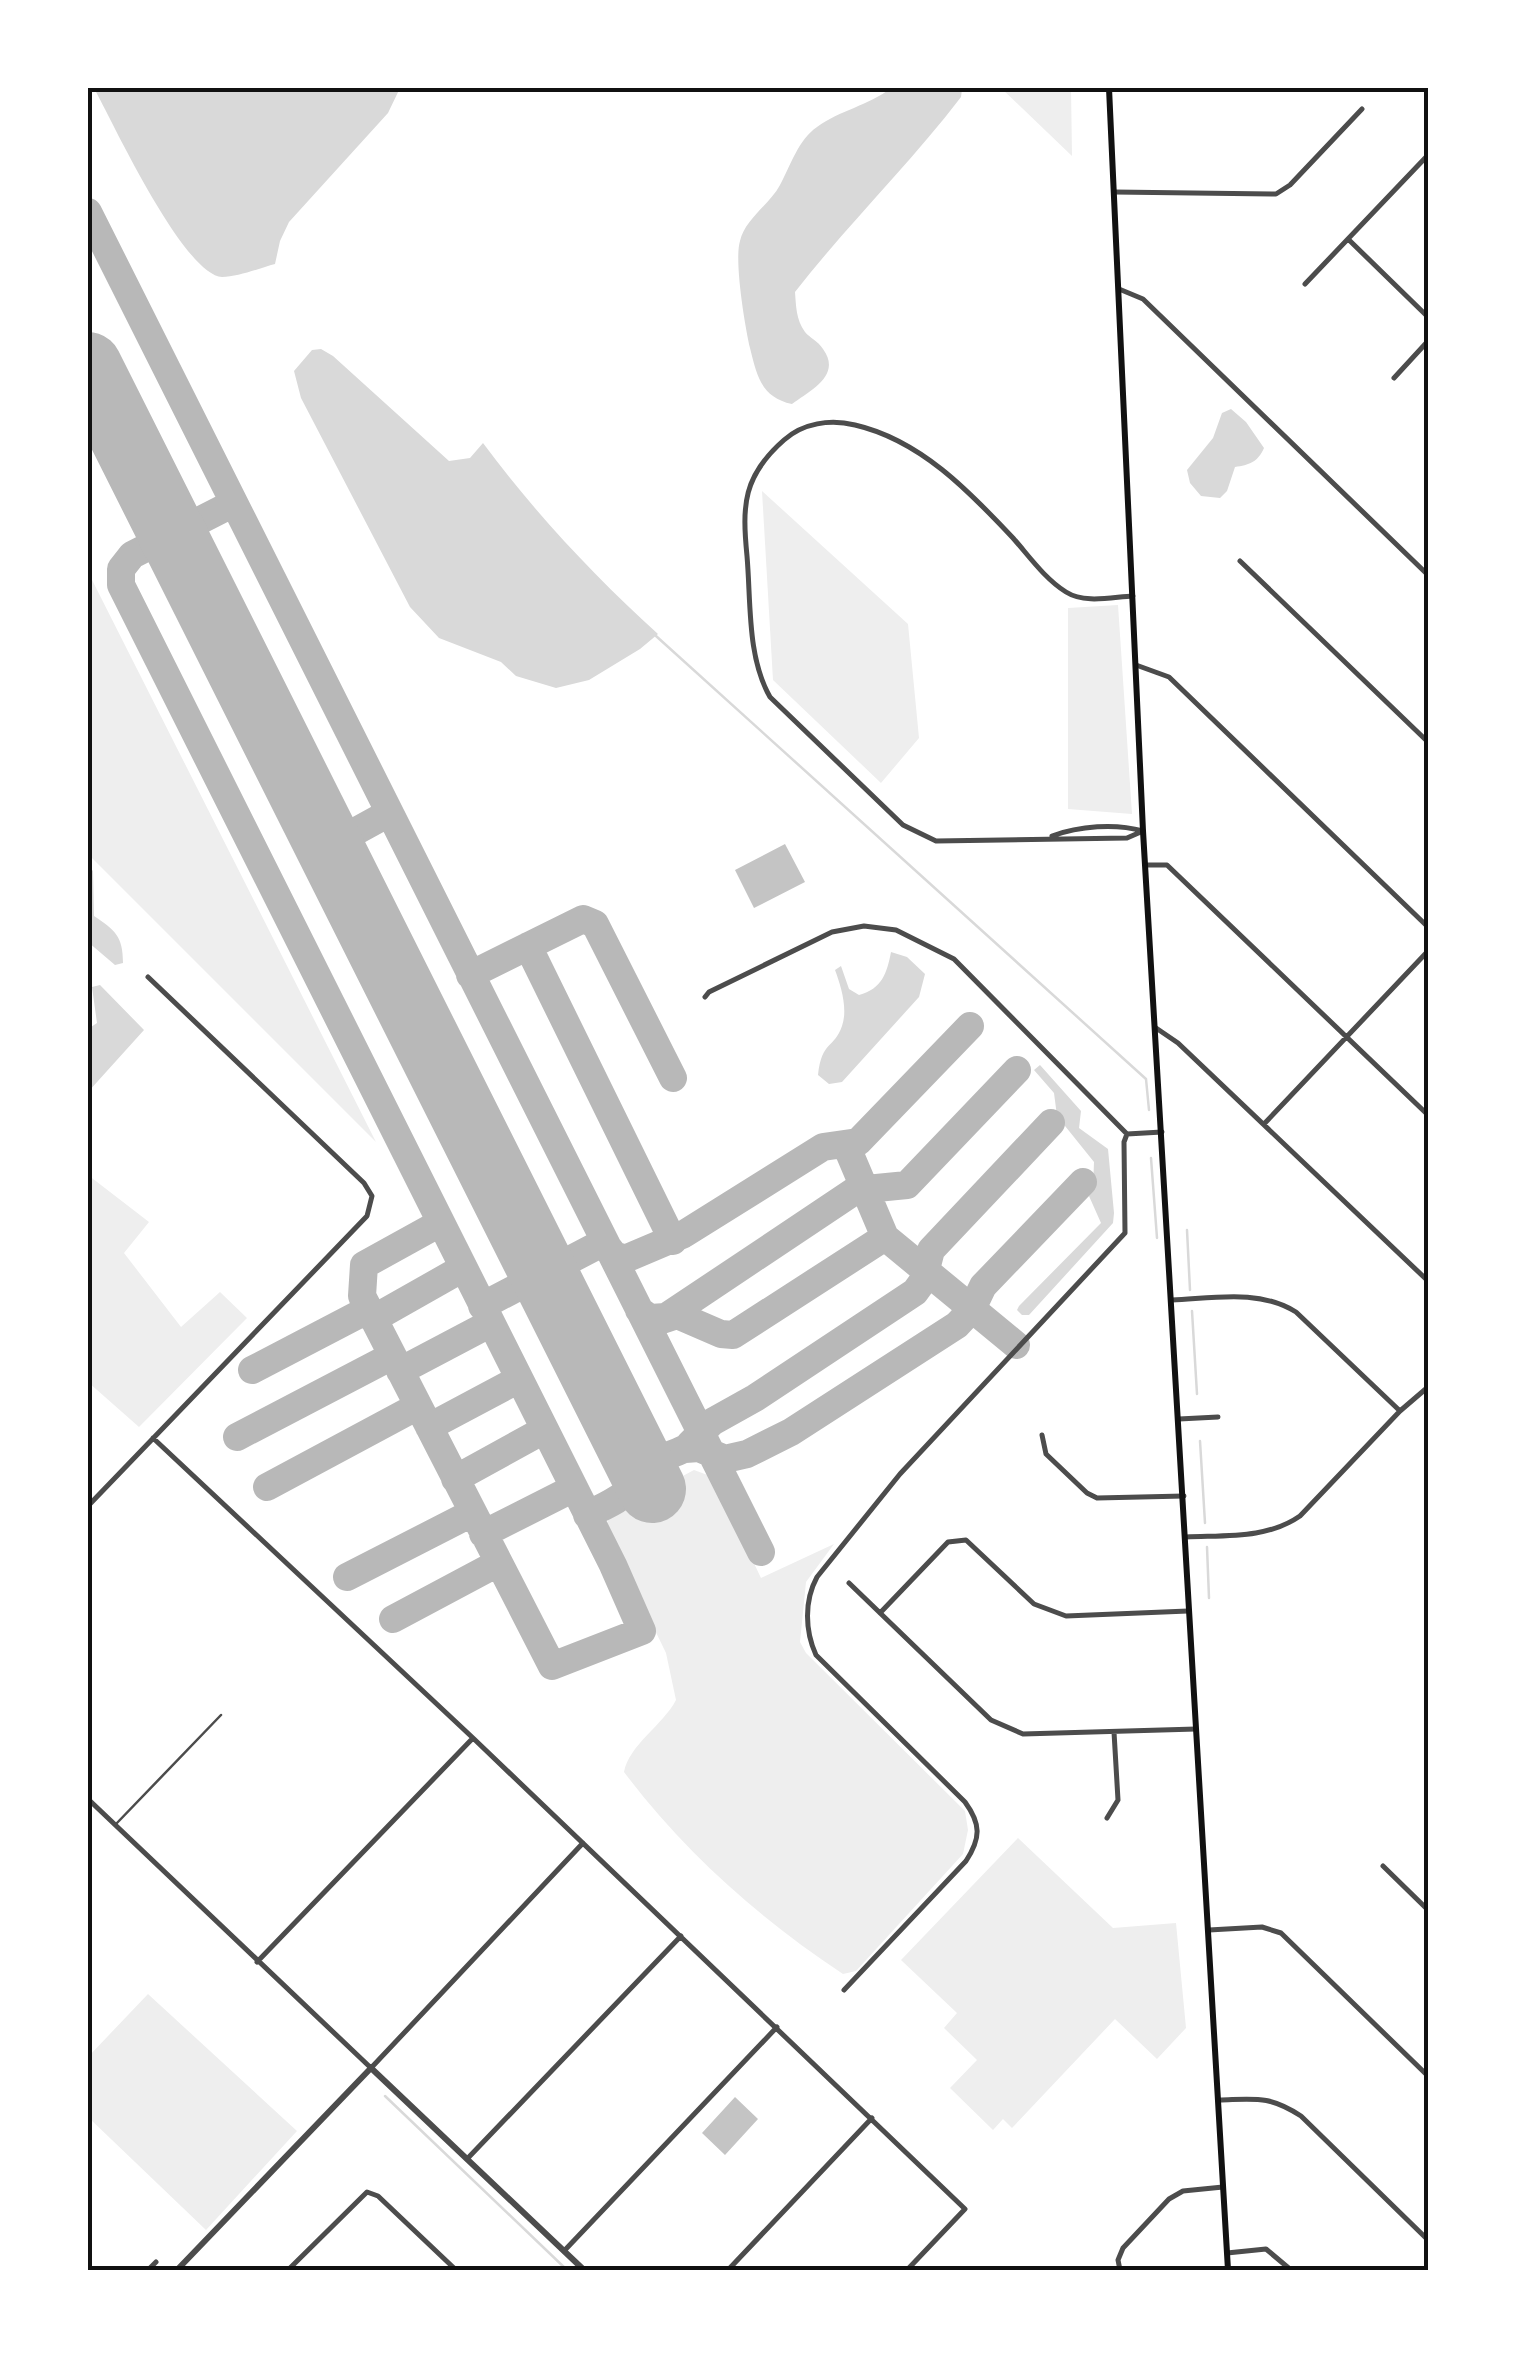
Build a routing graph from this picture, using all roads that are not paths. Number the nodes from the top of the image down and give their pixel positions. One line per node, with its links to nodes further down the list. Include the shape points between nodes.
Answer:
1 (1109, 88): 4 (main road)
2 (1362, 109): 4 (street, via 1276,194)
3 (1428, 155): 5 (street)
4 (1114, 192): 7 (main road)
5 (1348, 239): 6 (street); 8 (street)
6 (1305, 284)
7 (1119, 288): 12 (street, via 1143,299); 13 (main road)
8 (1428, 317)
9 (1428, 341): 10 (street)
10 (1394, 378)
11 (1240, 562): 15 (street)
12 (1428, 575)
13 (1133, 596): 14 (main road); 17 (street, via 1070,595 958,484 873,429 834,422 800,430 750,481 744,529 757,675 770,697 904,825 936,841)
14 (1136, 665): 16 (main road); 19 (street, via 1169,678)
15 (1428, 742)
16 (1143, 831): 17 (street, via 1127,838); 17 (street, via 1126,826); 18 (main road)
17 (1049, 837)
18 (1148, 865): 23 (main road); 24 (street, via 1167,866)
19 (1428, 927)
20 (1428, 951): 24 (street)
21 (148, 977): 36 (street, via 372,1196 367,1216)
22 (704, 997): 28 (street, via 832,932 896,930 954,958)
23 (1156, 1028): 26 (street); 27 (main road)
24 (1347, 1037): 25 (street); 26 (street)
25 (1428, 1116)
26 (1264, 1124): 29 (street)
27 (1162, 1132): 28 (street); 30 (main road)
28 (1126, 1134): 56 (street, via 1124,1233 900,1474 809,1592 808,1638 816,1655 979,1821 977,1844 966,1861)
29 (1428, 1281)
30 (1172, 1300): 32 (street, via 1265,1296 1282,1303); 34 (main road)
31 (1428, 1387): 32 (street)
32 (1400, 1412): 39 (street, via 1289,1524)
33 (1218, 1417): 34 (street)
34 (1179, 1418): 37 (main road)
35 (1042, 1434): 37 (street, via 1046,1454 1097,1498)
36 (152, 1438): 38 (street); 46 (street)
37 (1184, 1496): 39 (main road)
38 (88, 1506)
39 (1186, 1537): 41 (main road)
40 (849, 1583): 42 (street)
41 (1188, 1611): 42 (street, via 1066,1616 1034,1604 966,1540 948,1542); 44 (main road)
42 (880, 1614): 45 (street, via 991,1720 1023,1734)
43 (221, 1715): 49 (lane)
44 (1196, 1729): 45 (street); 53 (main road)
45 (1114, 1732): 48 (street, via 1118,1800)
46 (473, 1738): 50 (street); 55 (street)
47 (88, 1799): 49 (street)
48 (1108, 1818)
49 (115, 1825): 55 (street)
50 (583, 1843): 54 (street); 58 (street)
51 (1382, 1866): 52 (street)
52 (1428, 1910)
53 (1209, 1930): 59 (street, via 1262,1927 1281,1933); 60 (main road)
54 (681, 1936): 57 (street); 62 (street)
55 (257, 1962): 58 (street)
56 (844, 1990)
57 (777, 2026): 61 (street); 65 (street)
58 (371, 2068): 62 (street); 69 (street)
59 (1428, 2076)
60 (1219, 2100): 63 (main road); 64 (street, via 1265,2098 1291,2110)
61 (872, 2118): 73 (street); 74 (street, via 964,2208)
62 (467, 2159): 65 (street)
63 (1223, 2186): 66 (main road); 75 (street, via 1169,2199 1123,2248)
64 (1428, 2240)
65 (564, 2250): 72 (street)
66 (1227, 2253): 76 (main road); 77 (street, via 1266,2249)
67 (156, 2262): 68 (street)
68 (148, 2270)
69 (177, 2270)
70 (288, 2270): 71 (street, via 367,2192)
71 (456, 2270)
72 (584, 2270)
73 (728, 2270)
74 (907, 2270)
75 (1120, 2270)
76 (1228, 2270)
77 (1291, 2270)

